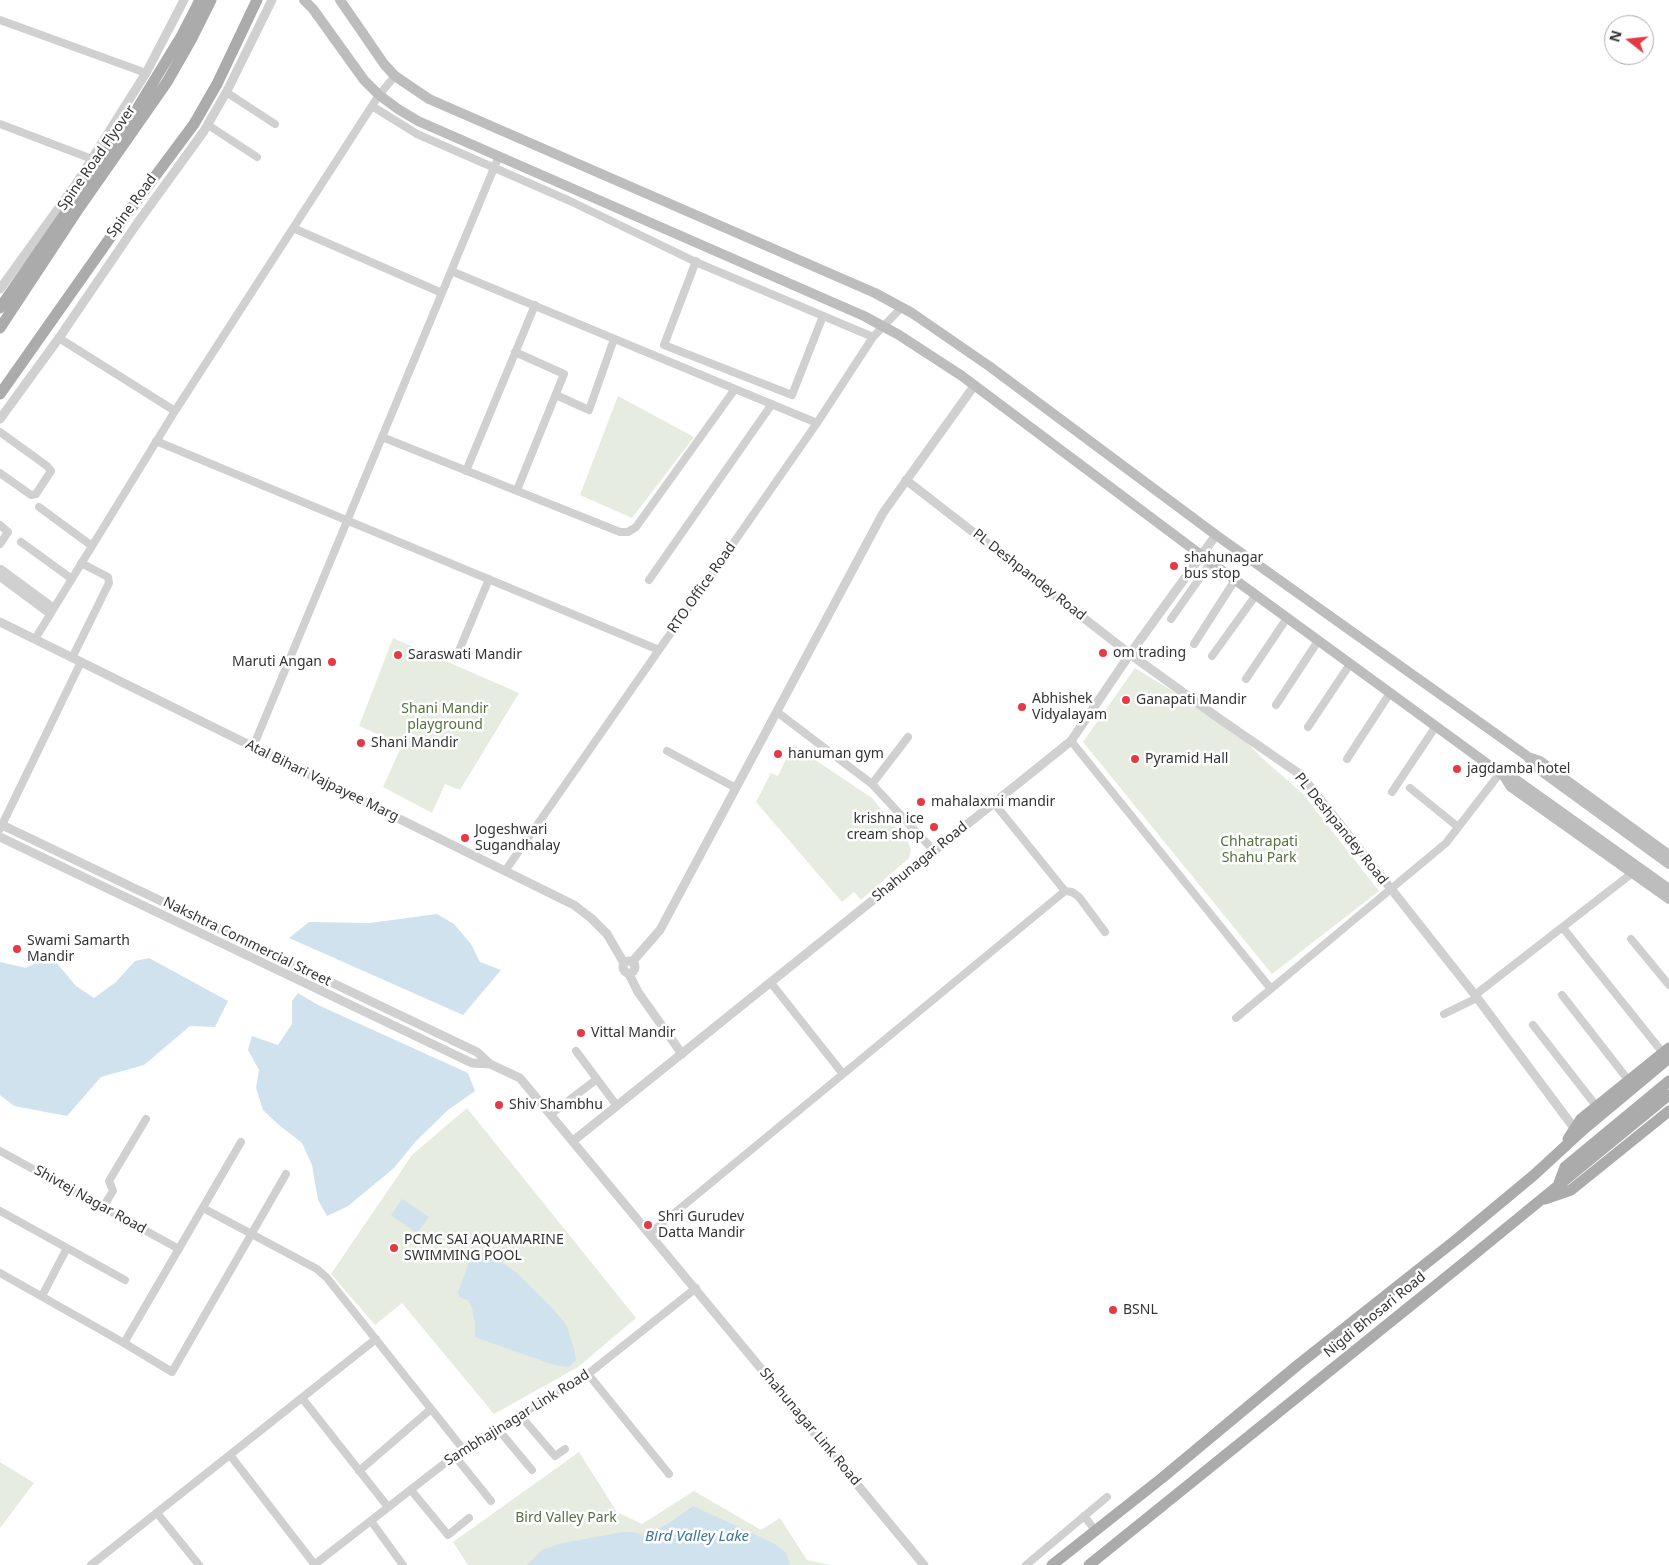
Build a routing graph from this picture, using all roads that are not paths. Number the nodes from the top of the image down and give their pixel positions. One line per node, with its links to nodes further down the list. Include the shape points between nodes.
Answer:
1 (184, 0): 9 (street)
2 (200, 0): 9 (main road, via 182,35)
3 (211, 0): 31 (main road, Spine Road Flyover, via 167,82)
4 (256, 0): 38 (main road, Spine Road, via 217,84 194,124)
5 (272, 0): 11 (street, Spine Road)
6 (304, 0): 12 (main road)
7 (340, 0): 10 (main road)
8 (0, 20): 9 (street)
9 (152, 76): 19 (street); 27 (main road)
10 (395, 76): 12 (street); 28 (main road, via 429,99 875,293)
11 (226, 92): 15 (street); 16 (street, Spine Road)
12 (379, 95): 13 (street); 17 (main road, via 418,121)
13 (372, 106): 20 (street, via 417,134); 21 (street)
14 (0, 124): 19 (street)
15 (275, 124)
16 (208, 125): 18 (street); 33 (street, Spine Road)
17 (499, 156): 20 (street); 30 (main road)
18 (257, 157)
19 (92, 159): 24 (street)
20 (494, 168): 22 (street); 23 (street)
21 (292, 228): 25 (street); 41 (street)
22 (696, 262): 29 (street); 29 (street, via 664,345 792,395)
23 (451, 271): 25 (street); 26 (street)
24 (0, 289)
25 (442, 293): 45 (street)
26 (535, 306): 34 (street); 35 (street)
27 (0, 308)
28 (902, 308): 30 (street, RTO Office Road); 54 (main road, via 989,366)
29 (823, 316): 32 (street)
30 (883, 325): 32 (street, RTO Office Road); 36 (main road)
31 (0, 328)
32 (873, 337): 43 (street, RTO Office Road)
33 (60, 338): 41 (street); 42 (street, Spine Road)
34 (614, 339): 37 (street); 39 (street, via 589,410)
35 (515, 352): 39 (street, via 564,374); 47 (street)
36 (974, 386): 49 (street); 58 (main road)
37 (736, 389): 40 (street); 50 (street, via 636,527 628,532 620,532)
38 (0, 394)
39 (556, 395): 50 (street)
40 (772, 404): 43 (street); 65 (street)
41 (175, 411): 46 (street)
42 (0, 420)
43 (817, 423): 75 (street, RTO Office Road)
44 (0, 432): 48 (street, via 51,471 36,494 31,495)
45 (382, 437): 47 (street); 52 (street)
46 (156, 441): 52 (street); 57 (street)
47 (466, 471): 50 (street)
48 (0, 472)
49 (906, 480): 77 (street, PL Deshpandey Road); 85 (street, via 883,513)
50 (516, 490)
51 (39, 507): 57 (street)
52 (347, 520): 64 (street); 90 (street)
53 (0, 525): 56 (street, via 8,532)
54 (1216, 534): 58 (street, Shahunagar Road); 92 (main road)
55 (21, 542): 63 (street)
56 (0, 544)
57 (92, 546): 60 (street)
58 (1201, 555): 59 (main road); 77 (street, Shahunagar Road)
59 (1211, 562): 66 (main road); 70 (street)
60 (82, 563): 63 (street); 79 (street, via 108,577 109,583)
61 (0, 569): 68 (street)
62 (0, 577): 68 (street)
63 (72, 578): 68 (street)
64 (489, 579): 75 (street); 76 (street)
65 (649, 580)
66 (1235, 580): 67 (main road); 74 (street)
67 (1256, 595): 69 (main road); 78 (street)
68 (52, 611): 72 (street)
69 (1287, 618): 73 (main road); 82 (street)
70 (1170, 620)
71 (0, 622): 72 (street, Atal Bihari Vajpayee Marg)
72 (35, 639): 79 (street, Atal Bihari Vajpayee Marg)
73 (1318, 640): 81 (main road); 84 (street)
74 (1194, 644)
75 (659, 650): 106 (street, RTO Office Road)
76 (458, 653)
77 (1130, 654): 89 (street, Shahunagar Road); 108 (street, PL Deshpandey Road, via 1301,774)
78 (1212, 656)
79 (72, 658): 80 (street, Atal Bihari Vajpayee Marg)
80 (81, 662): 90 (street, Atal Bihari Vajpayee Marg); 100 (street)
81 (1350, 664): 83 (main road); 87 (street)
82 (1246, 680)
83 (1390, 693): 86 (main road); 93 (street)
84 (1276, 705)
85 (777, 712): 95 (street); 96 (street)
86 (1436, 726): 94 (main road); 98 (street)
87 (1308, 727)
88 (908, 737): 95 (street)
89 (1071, 741): 99 (street, Shahunagar Road); 118 (street)
90 (253, 747): 106 (street, Atal Bihari Vajpayee Marg)
91 (668, 751): 96 (street)
92 (1527, 756): 104 (main road, via 1540,761); 105 (main road, via 1537,768)
93 (1347, 759)
94 (1502, 775): 101 (street); 107 (main road, via 1510,787); 109 (main road, via 1515,779)
95 (872, 784): 103 (street)
96 (736, 788): 115 (street, via 660,930)
97 (1410, 788): 101 (street)
98 (1392, 792)
99 (994, 803): 103 (street, Shahunagar Road); 110 (street)
100 (1, 826): 127 (street, Nakshtra Commercial Street, via 477,1052)
101 (1458, 827): 108 (street, via 1446,843)
102 (0, 837): 127 (street, Nakshtra Commercial Street, via 472,1063)
103 (934, 852): 116 (street, Shahunagar Road)
104 (1669, 855)
105 (1669, 864)
106 (505, 871): 115 (street, Atal Bihari Vajpayee Marg, via 574,905 607,934)
107 (1631, 874): 111 (main road); 112 (street)
108 (1390, 889): 118 (street); 120 (street, PL Deshpandey Road)
109 (1669, 889)
110 (1065, 891): 113 (street, via 1079,897); 128 (street)
111 (1669, 899)
112 (1563, 928): 120 (street); 125 (street)
113 (1105, 932)
114 (1631, 939): 117 (street)
115 (628, 962): 126 (street, via 635,968 629,974 638,992)
116 (771, 982): 126 (street, Shahunagar Road); 128 (street)
117 (1669, 985)
118 (1271, 989): 122 (street)
119 (1562, 995): 131 (street)
120 (1476, 997): 121 (street); 138 (street, PL Deshpandey Road)
121 (1444, 1014)
122 (1236, 1018)
123 (1533, 1025): 134 (street)
124 (576, 1051): 129 (street)
125 (1667, 1053): 131 (main road); 141 (main road)
126 (682, 1054): 133 (street, Shahunagar Road)
127 (490, 1064): 136 (street, Nakshtra Commercial Street, via 520,1078)
128 (843, 1074): 150 (street)
129 (597, 1079): 133 (street); 136 (street)
130 (1669, 1080): 144 (main road, Nigdi Bhosari Road, via 1565,1167)
131 (1629, 1081): 134 (main road)
132 (1669, 1095): 144 (main road)
133 (617, 1106): 139 (street, Shahunagar Road)
134 (1597, 1107): 138 (main road)
135 (1669, 1111): 145 (main road, via 1571,1190)
136 (551, 1114): 139 (street, Nakshtra Commercial Street)
137 (146, 1119): 146 (street, via 109,1181 113,1191)
138 (1574, 1128): 141 (main road)
139 (573, 1141): 150 (street, Nakshtra Commercial Street)
140 (241, 1142): 147 (street)
141 (1562, 1149): 179 (main road, Nigdi Bhosari Road, via 1457,1239)
142 (0, 1151): 146 (street, Shivtej Nagar Road)
143 (286, 1174): 149 (street)
144 (1558, 1185): 145 (main road, Nigdi Bhosari Road)
145 (1538, 1201): 189 (main road, Nigdi Bhosari Road)
146 (103, 1208): 152 (street, Shivtej Nagar Road)
147 (204, 1208): 149 (street); 152 (street)
148 (0, 1211): 151 (street)
149 (252, 1234): 157 (street, via 317,1269); 158 (street, via 172,1372)
150 (650, 1234): 155 (street, Nakshtra Commercial Street)
151 (67, 1248): 154 (street); 156 (street)
152 (179, 1249): 158 (street)
153 (0, 1273): 156 (street)
154 (125, 1280)
155 (696, 1288): 159 (street, Sambhajinagar Link Road); 185 (street, Shahunagar Link Road)
156 (42, 1296): 158 (street)
157 (376, 1340): 160 (street); 161 (street)
158 (124, 1343)
159 (588, 1374): 162 (street, Sambhajinagar Link Road); 170 (street)
160 (302, 1398): 166 (street); 169 (street)
161 (432, 1409): 165 (street); 169 (street)
162 (519, 1414): 163 (street, Sambhajinagar Link Road); 164 (street, via 555,1456)
163 (497, 1428): 165 (street, Sambhajinagar Link Road); 168 (street)
164 (565, 1448)
165 (463, 1449): 167 (street, Sambhajinagar Link Road)
166 (230, 1455): 175 (street); 183 (street)
167 (454, 1455): 171 (street, Sambhajinagar Link Road); 173 (street)
168 (532, 1470)
169 (359, 1471): 174 (street)
170 (669, 1474)
171 (411, 1490): 174 (street, Sambhajinagar Link Road); 177 (street, via 448,1535)
172 (1108, 1497): 176 (street)
173 (491, 1501)
174 (388, 1507): 178 (street, Sambhajinagar Link Road)
175 (157, 1512): 181 (street); 182 (street)
176 (1084, 1516): 179 (street); 180 (street)
177 (469, 1518)
178 (371, 1521): 183 (street, Sambhajinagar Link Road); 184 (street)
179 (1095, 1530): 188 (main road, Nigdi Bhosari Road)
180 (1036, 1557): 186 (street); 187 (street)
181 (91, 1565)
182 (199, 1565)
183 (314, 1565)
184 (403, 1565)
185 (924, 1565)
186 (1026, 1565)
187 (1042, 1565)
188 (1052, 1565)
189 (1089, 1565)

